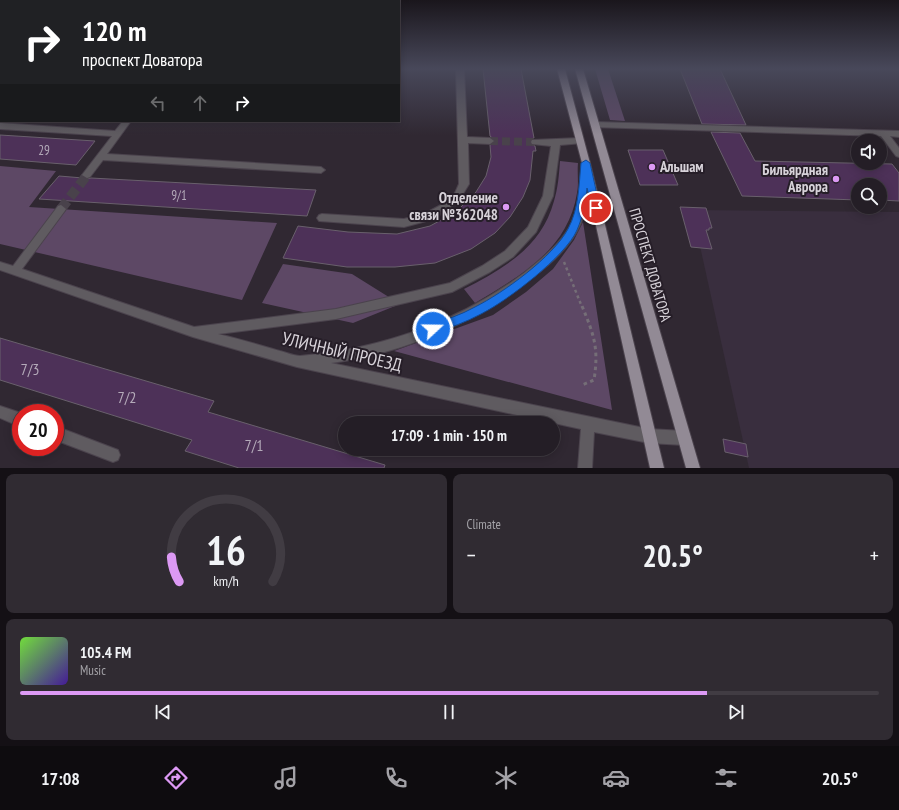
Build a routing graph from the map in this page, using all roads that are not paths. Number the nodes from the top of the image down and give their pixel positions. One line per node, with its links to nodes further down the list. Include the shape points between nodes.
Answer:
1 (461, 91): 12 (street)
2 (567, 91): 14 (main road)
3 (585, 91): 5 (main road, ПРОСПЕКТ ДОВАТОРА)
4 (126, 122): 7 (street)
5 (595, 125): 8 (street); 33 (main road, ПРОСПЕКТ ДОВАТОРА)
6 (0, 126): 7 (street)
7 (119, 134): 18 (street)
8 (884, 134)
9 (887, 134): 10 (street)
10 (899, 134)
11 (887, 138): 17 (street)
12 (464, 140): 13 (street); 23 (street, via 464,184 458,195 446,207 427,217 404,223)
13 (490, 141)
14 (580, 141): 16 (street); 19 (main road)
15 (535, 142): 16 (street)
16 (556, 143): 26 (street, via 548,196 532,229 509,254 452,287 336,314)
17 (899, 154)
18 (101, 157): 20 (street); 21 (street)
19 (586, 163): 27 (street, via 581,205 573,230 547,261 504,295 478,311 406,340 361,352); 32 (main road)
20 (321, 170)
21 (87, 175)
22 (61, 209): 25 (street)
23 (322, 218)
24 (0, 266): 25 (street, УЛИЧНЫЙ ПРОЕЗД)
25 (14, 272): 26 (street, УЛИЧНЫЙ ПРОЕЗД)
26 (193, 332): 27 (street, УЛИЧНЫЙ ПРОЕЗД)
27 (297, 361): 30 (street, УЛИЧНЫЙ ПРОЕЗД)
28 (0, 412): 29 (street)
29 (12, 417)
30 (588, 424): 32 (street, УЛИЧНЫЙ ПРОЕЗД); 35 (street)
31 (64, 436): 34 (street)
32 (649, 436): 33 (street, УЛИЧНЫЙ ПРОЕЗД); 36 (main road)
33 (684, 438): 37 (main road, ПРОСПЕКТ ДОВАТОРА)
34 (113, 455)
35 (585, 468)
36 (657, 468)
37 (693, 468)

